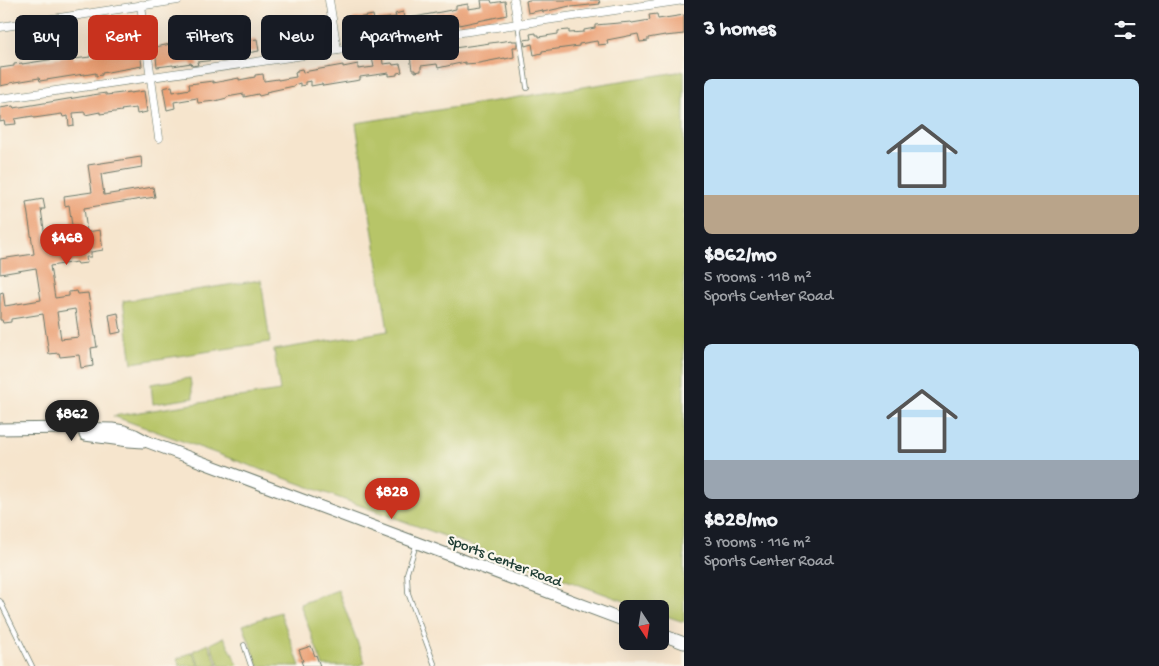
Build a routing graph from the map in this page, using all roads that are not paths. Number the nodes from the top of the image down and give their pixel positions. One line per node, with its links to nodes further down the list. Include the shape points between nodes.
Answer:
1 (178, 0): 5 (street)
2 (329, 0): 8 (street)
3 (514, 0): 6 (street)
4 (684, 0): 6 (street)
5 (141, 5): 7 (street); 9 (street)
6 (518, 24): 8 (street); 10 (lane)
7 (0, 27)
8 (337, 50): 9 (street)
9 (150, 77): 11 (street); 12 (street)
10 (527, 88)
11 (0, 99)
12 (158, 138)
13 (0, 429): 15 (main road, Sports Center Road, via 96,428 124,431)
14 (0, 436): 15 (main road, Sports Center Road, via 90,435)
15 (148, 442): 16 (main road, Sports Center Road)
16 (416, 543): 18 (main road, Sports Center Road); 24 (lane, via 407,573 408,593)
17 (0, 601): 22 (lane)
18 (619, 619)
19 (669, 638): 20 (main road)
20 (684, 644)
21 (244, 645): 23 (lane)
22 (32, 666)
23 (250, 666)
24 (435, 666)

